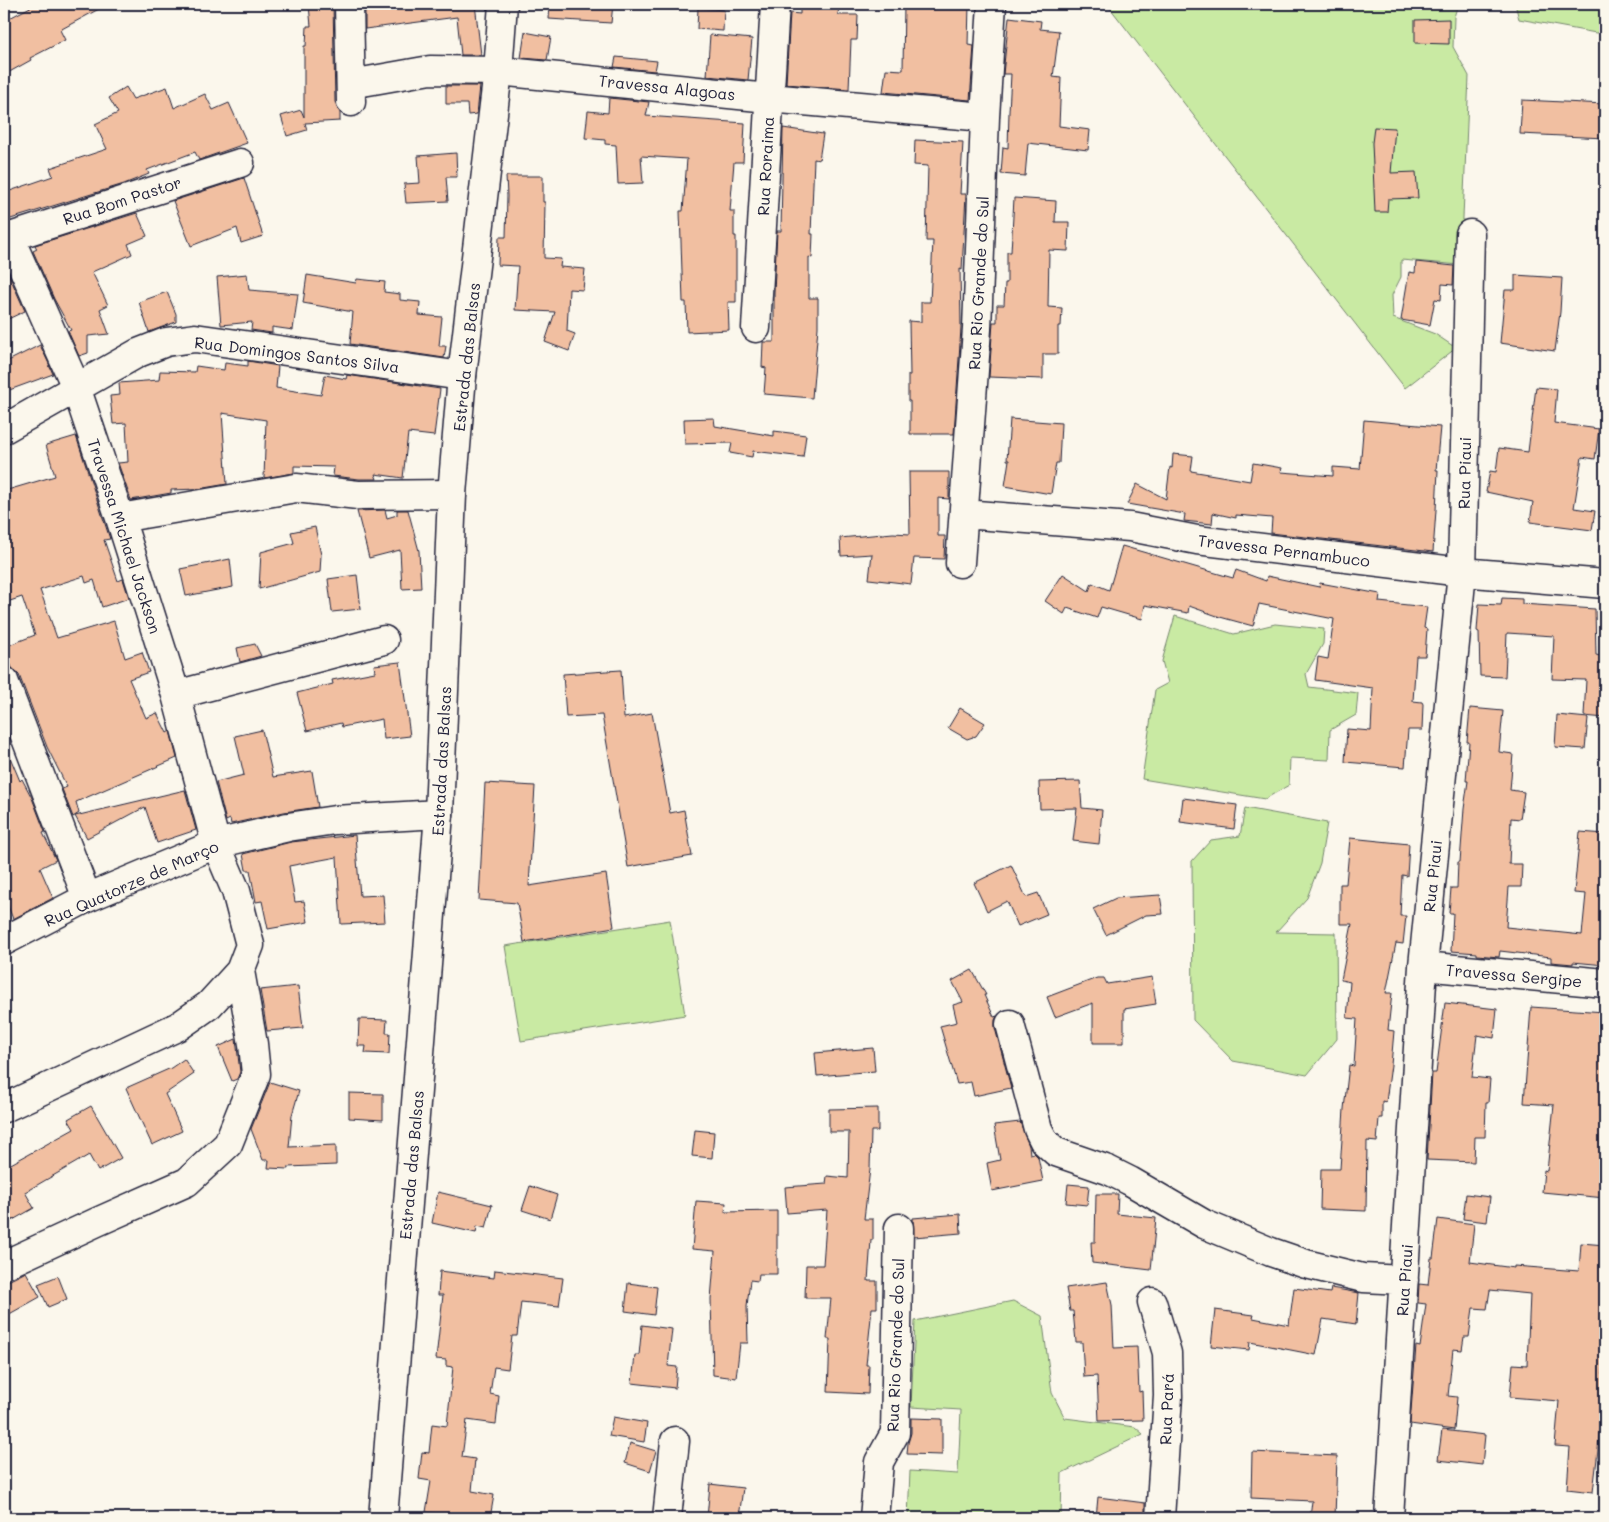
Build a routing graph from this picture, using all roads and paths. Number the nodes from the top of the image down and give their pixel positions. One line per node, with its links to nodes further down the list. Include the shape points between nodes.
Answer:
1 (349, 4): 5 (street, Travessa Alagoas, via 351,93 430,70)
2 (503, 4): 5 (street, Estrada das Balsas)
3 (775, 4): 6 (street, Rua Roraima)
4 (992, 4): 7 (street, Rua Rio Grande do Sul)
5 (498, 71): 6 (street, Travessa Alagoas); 12 (street, Estrada das Balsas)
6 (769, 98): 7 (street, Travessa Alagoas); 11 (street, Rua Roraima)
7 (985, 117): 16 (street, Rua Rio Grande do Sul, via 977,329)
8 (240, 163): 10 (street, Rua Bom Pastor)
9 (1470, 234): 19 (street, Rua Piaui)
10 (6, 238): 13 (street, Travessa Michael Jackson)
11 (756, 328)
12 (462, 376): 13 (street, Rua Domingos Santos Silva, via 195,338 166,342 138,353); 15 (street, Estrada das Balsas)
13 (76, 387): 14 (street, Rua Domingos Santos Silva); 17 (street, Travessa Michael Jackson)
14 (4, 430)
15 (452, 494): 17 (street, via 358,495 296,488); 24 (street, Estrada das Balsas)
16 (964, 514): 18 (street, Rua Rio Grande do Sul); 19 (street, Travessa Pernambuco, via 1130,528 1198,540)
17 (120, 518): 23 (street, Travessa Michael Jackson)
18 (960, 563)
19 (1462, 572): 20 (street, Travessa Pernambuco); 28 (street, Rua Piaui)
20 (1605, 584)
21 (384, 640): 23 (street)
22 (4, 681): 26 (street)
23 (176, 695): 25 (street, Travessa Michael Jackson)
24 (439, 814): 25 (street, Rua Quatorze de Março, via 335,820); 38 (street, Estrada das Balsas)
25 (216, 844): 26 (street, Rua Quatorze de Março); 29 (street, Travessa Michael Jackson, via 236,891 250,945)
26 (87, 898): 27 (street, Rua Quatorze de Março)
27 (4, 941)
28 (1423, 966): 30 (street, Travessa Sergipe); 35 (street, Rua Piaui)
29 (240, 971): 32 (street, via 209,1005 179,1026); 34 (street, via 254,1044 256,1074 228,1144 187,1182)
30 (1605, 983)
31 (1010, 1024): 35 (street, via 1038,1129 1044,1142 1056,1152 1108,1170 1204,1224 1271,1252 1363,1278)
32 (4, 1108)
33 (899, 1228): 40 (street, Rua Rio Grande do Sul, via 895,1433 879,1462)
34 (4, 1265)
35 (1404, 1280): 42 (street, Rua Piaui)
36 (1152, 1302): 41 (street, Rua Pará, via 1167,1352 1168,1396)
37 (675, 1441): 39 (street)
38 (383, 1518)
39 (667, 1518)
40 (874, 1518)
41 (1160, 1518)
42 (1389, 1518)

